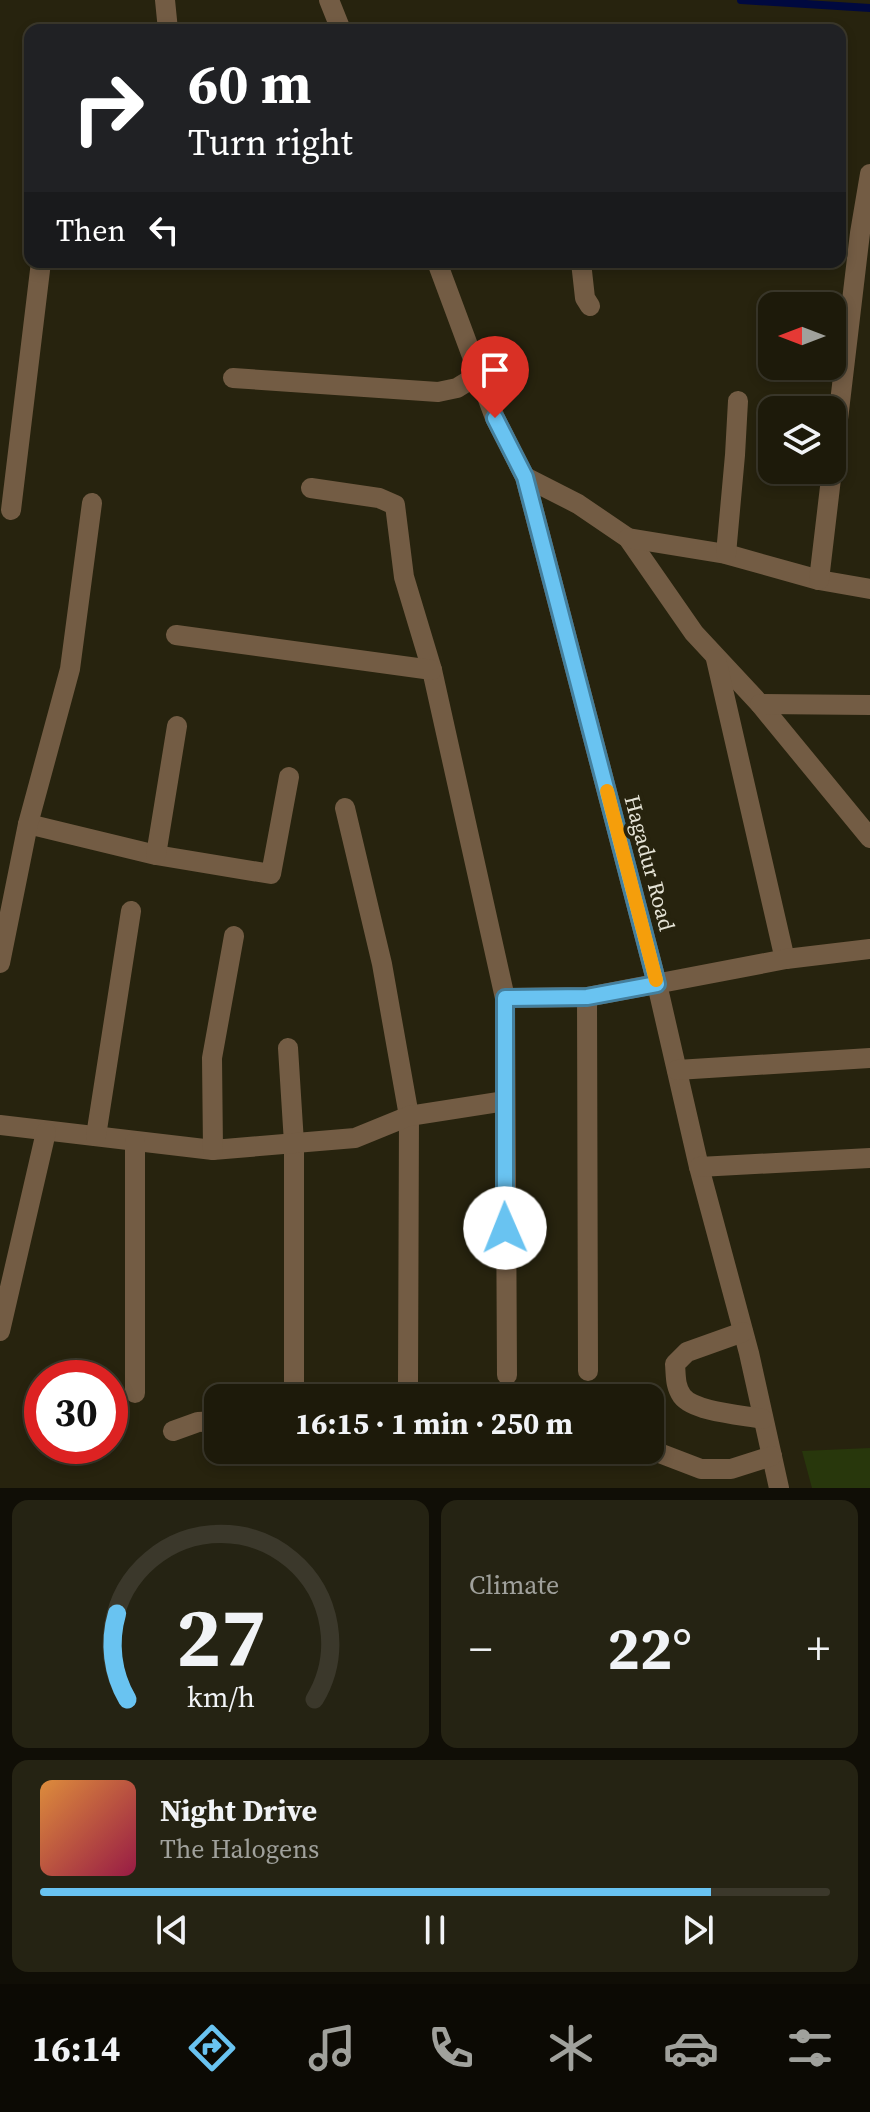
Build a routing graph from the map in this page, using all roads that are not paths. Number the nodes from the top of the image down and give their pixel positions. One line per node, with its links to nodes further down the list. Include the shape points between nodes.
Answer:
1 (165, 0): 3 (street)
2 (329, 0): 4 (street)
3 (167, 24)
4 (339, 24)
5 (870, 174): 19 (street)
6 (40, 268): 16 (street)
7 (439, 268): 10 (street, Hagadur Road)
8 (582, 268): 9 (street)
9 (590, 306)
10 (478, 375): 11 (street, via 438,392); 13 (street, Hagadur Road)
11 (233, 378)
12 (738, 401): 18 (street)
13 (525, 477): 17 (street); 38 (street, Hagadur Road)
14 (311, 488): 23 (street, via 395,505 404,577)
15 (92, 503): 30 (street, via 70,669)
16 (11, 510)
17 (628, 538): 18 (street); 22 (street)
18 (726, 554): 19 (street)
19 (819, 580): 20 (street)
20 (870, 589)
21 (176, 635): 23 (street)
22 (716, 657): 24 (street); 36 (street)
23 (432, 670): 40 (street)
24 (760, 704): 25 (street); 29 (street)
25 (870, 705)
26 (177, 726): 32 (street)
27 (289, 777): 32 (street, via 271,874)
28 (345, 808): 45 (street, via 382,964)
29 (864, 821): 31 (street)
30 (28, 824): 32 (street); 37 (street)
31 (870, 838)
32 (156, 855)
33 (131, 911): 48 (street)
34 (234, 936): 51 (street, via 212,1058)
35 (870, 949): 36 (street)
36 (786, 959): 38 (street)
37 (0, 963)
38 (657, 984): 39 (street); 43 (street, Hagadur Road)
39 (587, 997): 40 (street); 56 (street)
40 (505, 998): 44 (street)
41 (288, 1048): 50 (street)
42 (870, 1058): 43 (street)
43 (677, 1070): 53 (street, Hagadur Road)
44 (505, 1101): 45 (street); 57 (street)
45 (409, 1116): 50 (street, via 355,1138); 59 (street)
46 (0, 1125): 47 (street)
47 (46, 1132): 48 (street); 54 (street)
48 (96, 1136): 49 (street)
49 (135, 1142): 51 (street); 60 (street)
50 (294, 1143): 51 (street); 58 (street)
51 (213, 1150)
52 (870, 1158): 53 (street)
53 (699, 1167): 55 (street, Hagadur Road)
54 (0, 1331)
55 (743, 1332): 61 (street, Hagadur Road); 61 (street, via 687,1352 675,1364 676,1383 684,1398 699,1407)
56 (588, 1371)
57 (507, 1375)
58 (294, 1384)
59 (408, 1384)
60 (135, 1393)
61 (763, 1419): 65 (street, Hagadur Road)
62 (204, 1422): 63 (street)
63 (173, 1431)
64 (664, 1455): 65 (street, via 701,1469 731,1469)
65 (772, 1456): 66 (street, Hagadur Road)
66 (779, 1488)

